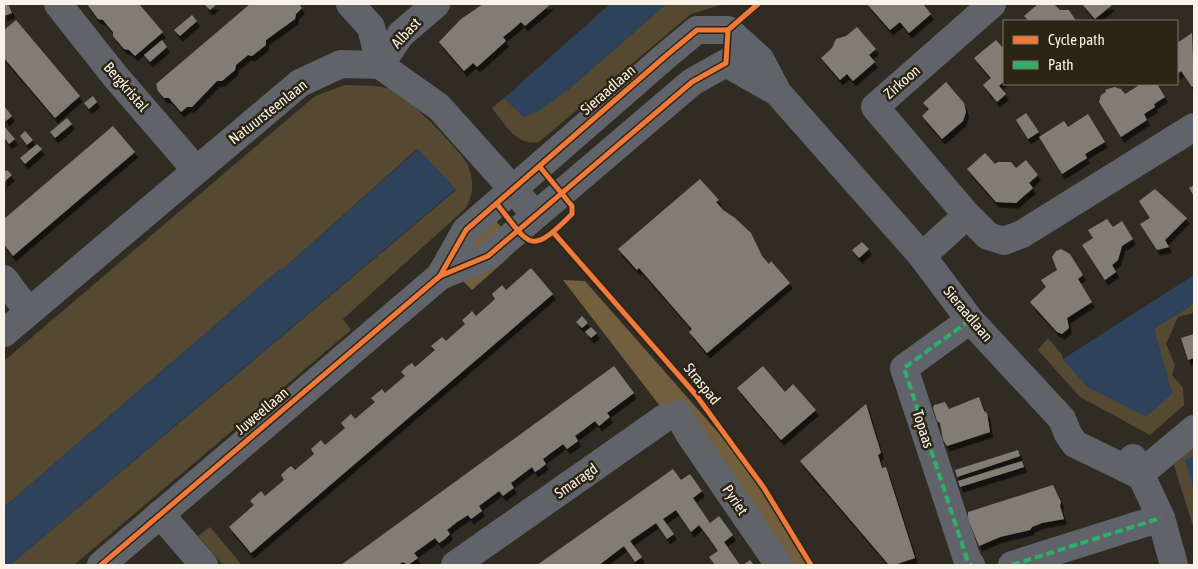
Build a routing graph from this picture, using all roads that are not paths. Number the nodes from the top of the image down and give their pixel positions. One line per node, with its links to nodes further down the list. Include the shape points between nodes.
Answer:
1 (58, 4): 8 (street, Bergkristal)
2 (350, 4): 5 (street, via 371,27)
3 (436, 4): 5 (street, Albast, via 401,34)
4 (992, 4): 11 (street, Zirkoon, via 874,107)
5 (380, 65): 8 (street, Natuursteenlaan, via 341,64 300,83); 9 (street, via 439,107)
6 (778, 93): 9 (street, Sieraadlaan, via 760,60 728,30 697,30); 10 (street, Sieraadlaan, via 726,63 692,82); 12 (street, Sieraadlaan)
7 (1194, 127): 11 (street, Zirkoon, via 1022,234 1004,241 988,236)
8 (196, 170): 15 (street, Natuursteenlaan)
9 (513, 191): 10 (street); 13 (street, Juweellaan, via 466,230)
10 (536, 215): 13 (street, Juweellaan, via 488,256)
11 (967, 215): 12 (street)
12 (922, 256): 16 (street, Sieraadlaan)
13 (440, 276): 21 (street, Juweellaan)
14 (4, 279): 15 (street)
15 (28, 310): 17 (street, Natuursteenlaan)
16 (970, 320): 20 (street, Sieraadlaan, via 1062,419 1125,449 1134,459); 27 (street, Topaas, via 904,368)
17 (4, 333)
18 (1194, 429): 20 (street)
19 (690, 435): 25 (street, Smaragd, via 678,414 666,417); 26 (street, Pyriet)
20 (1139, 475): 22 (street, Sieraadlaan, via 1150,491)
21 (160, 514): 23 (street, Juweellaan); 24 (street)
22 (1161, 518): 28 (street); 29 (street, Sieraadlaan)
23 (101, 565)
24 (204, 565)
25 (455, 565)
26 (779, 565)
27 (971, 565)
28 (1012, 565)
29 (1174, 565)

